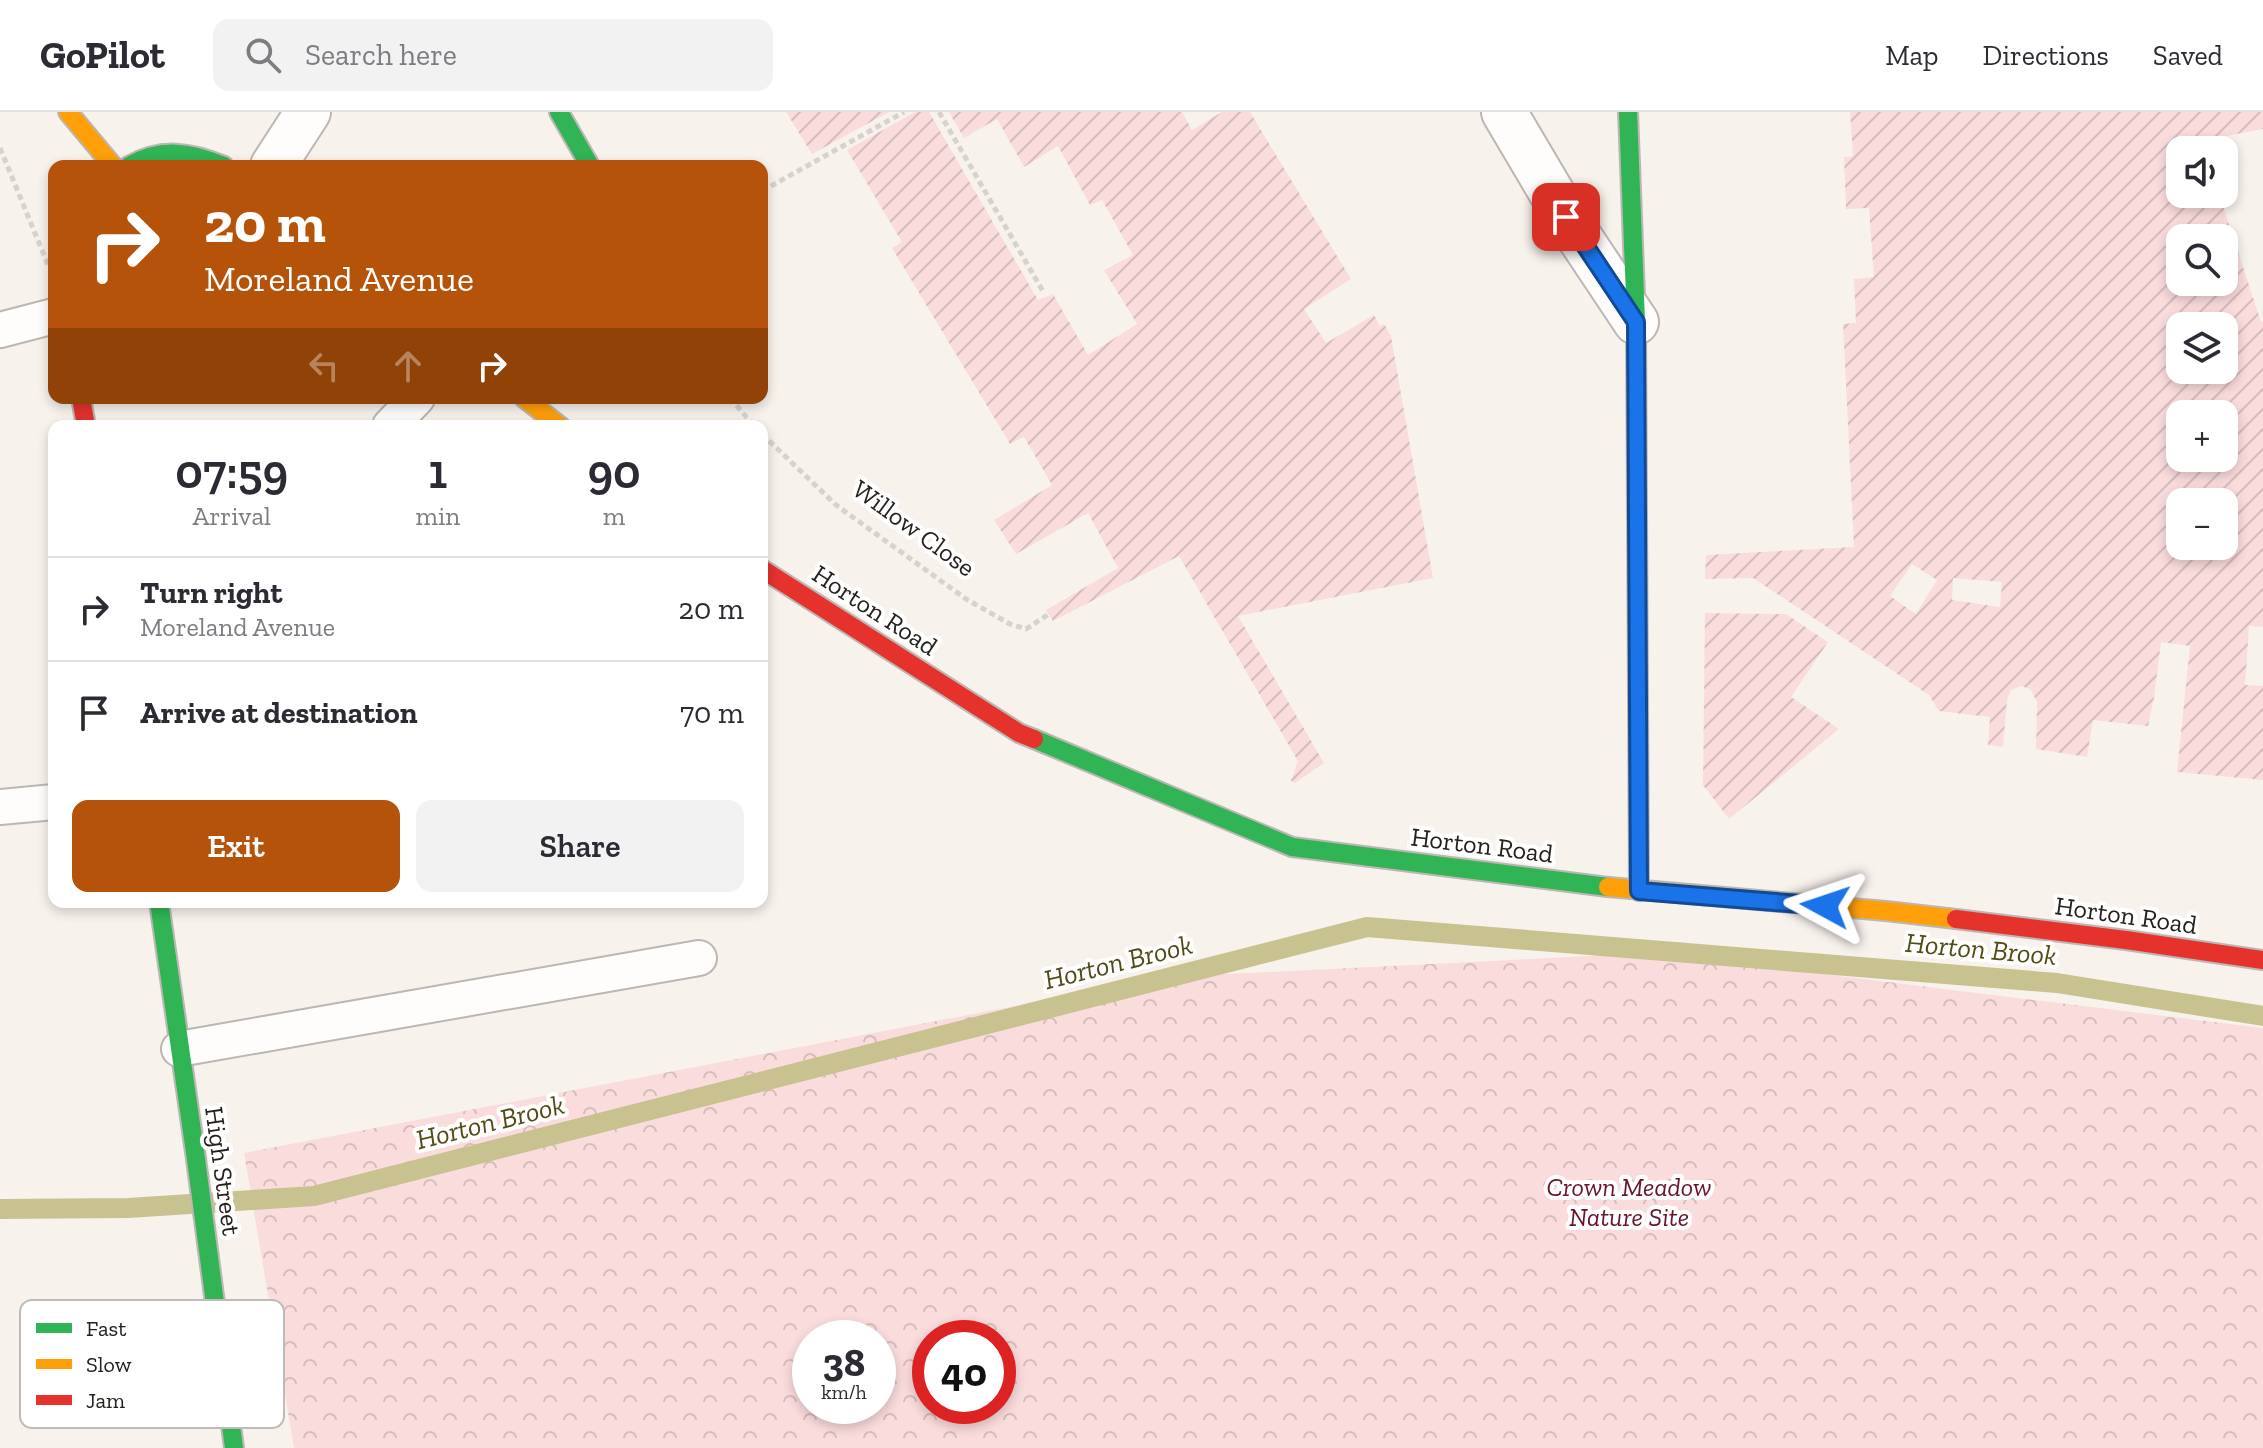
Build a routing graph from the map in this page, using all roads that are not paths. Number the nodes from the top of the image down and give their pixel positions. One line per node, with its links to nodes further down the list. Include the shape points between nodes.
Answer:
1 (68, 112): 6 (street)
2 (308, 112): 9 (street)
3 (559, 112): 10 (street)
4 (1504, 112): 12 (street)
5 (1628, 112): 12 (street)
6 (108, 160)
7 (141, 160): 8 (street, via 156,153 183,153)
8 (211, 160)
9 (277, 160)
10 (587, 160)
11 (48, 318): 13 (lane)
12 (1636, 322): 21 (street)
13 (0, 330)
14 (411, 404): 16 (lane)
15 (532, 404): 17 (street)
16 (396, 420)
17 (552, 420)
18 (768, 573): 21 (street, Horton Road, via 1019,733 1292,847)
19 (48, 803): 20 (lane)
20 (0, 807)
21 (1639, 891): 24 (street, Horton Road, via 1886,911)
22 (160, 908): 25 (street, High Street)
23 (699, 958): 25 (lane)
24 (2263, 960)
25 (179, 1049): 26 (street, High Street)
26 (215, 1300)
27 (231, 1428): 28 (street, High Street)
28 (234, 1448)

